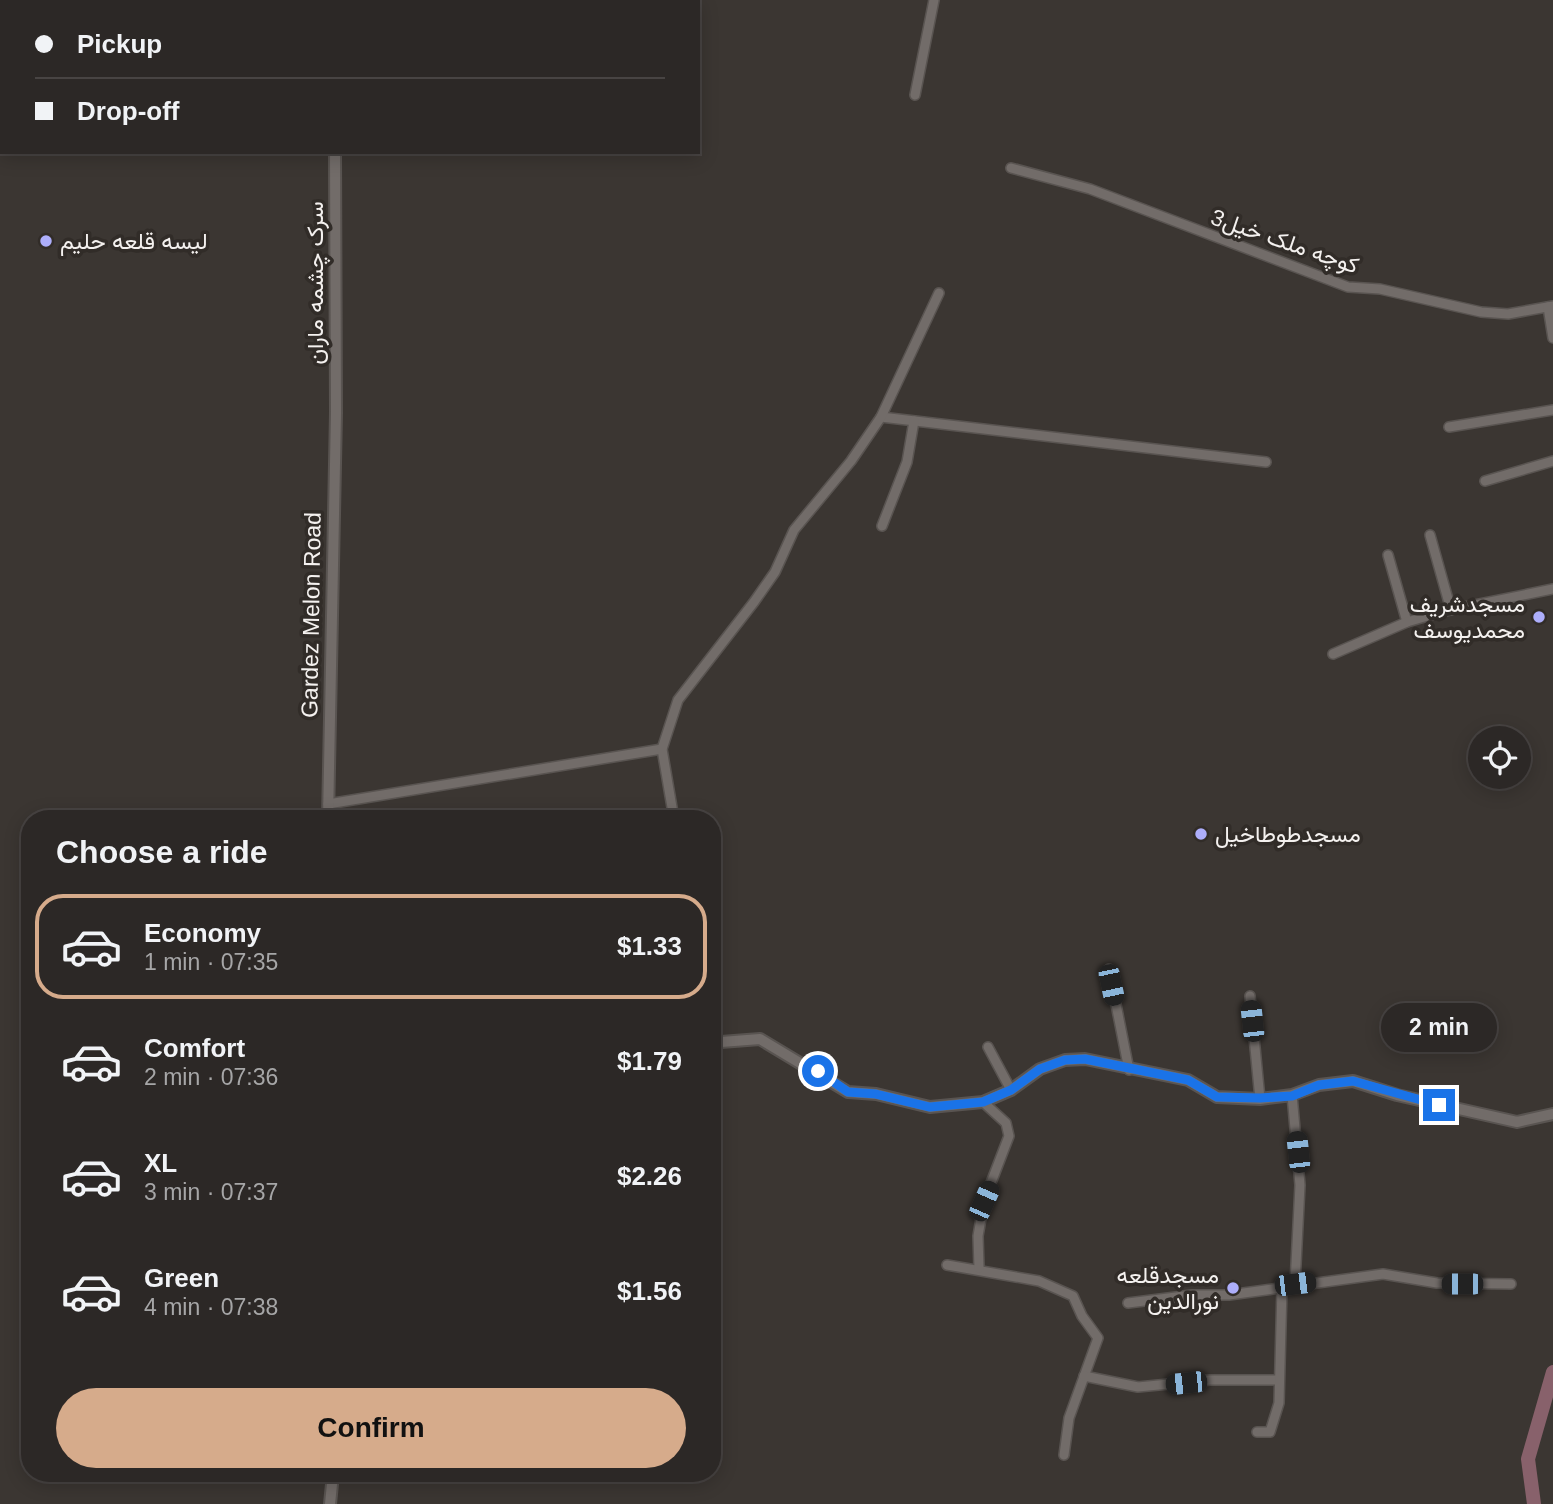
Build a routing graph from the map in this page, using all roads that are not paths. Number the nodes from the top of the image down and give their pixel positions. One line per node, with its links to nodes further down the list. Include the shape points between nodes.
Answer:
1 (934, 0): 2 (street)
2 (915, 95)
3 (335, 154): 9 (street, سرک چشمه ماران)
4 (1011, 168): 6 (street, کوچه ملک خیل3, via 1090,189 1348,287 1380,289 1481,312 1508,314)
5 (939, 293): 10 (street)
6 (1550, 307): 7 (street)
7 (1553, 338)
8 (1553, 410): 12 (street)
9 (336, 413): 24 (street, Gardez Melon Road)
10 (881, 417): 11 (street); 23 (street, via 794,530 775,572 678,700)
11 (914, 421): 14 (street); 16 (street, via 907,462)
12 (1449, 427)
13 (1553, 461): 15 (street)
14 (1266, 462)
15 (1485, 481)
16 (883, 526)
17 (1430, 535): 20 (street)
18 (1388, 555): 21 (street)
19 (1553, 589): 20 (street)
20 (1451, 610): 21 (street)
21 (1407, 622): 22 (street)
22 (1333, 654)
23 (662, 749): 24 (street); 26 (street)
24 (328, 804): 25 (street, Gardez Melon Road)
25 (328, 810)
26 (672, 810)
27 (1110, 969): 31 (street)
28 (1250, 996): 34 (street)
29 (721, 1042): 35 (street, via 760,1039 848,1092 930,1107)
30 (988, 1047): 32 (street)
31 (1129, 1070): 32 (street, via 1085,1059 1065,1060 1040,1069); 34 (street, via 1188,1080 1217,1097)
32 (1011, 1090): 35 (street)
33 (1292, 1096): 34 (street); 36 (street, via 1319,1085 1353,1081 1517,1122); 39 (street, via 1300,1185)
34 (1260, 1098)
35 (983, 1102): 38 (street, via 1006,1123 1009,1136 984,1201)
36 (1553, 1114)
37 (947, 1265): 38 (street)
38 (979, 1268): 43 (street, via 1038,1281 1073,1296 1098,1338)
39 (1295, 1284): 40 (street, via 1383,1274 1437,1283); 41 (street)
40 (1511, 1284)
41 (1282, 1287): 42 (street); 44 (street)
42 (1128, 1303)
43 (1084, 1376): 44 (street, via 1138,1387); 46 (street, via 1069,1418)
44 (1278, 1380): 45 (street, via 1279,1403 1270,1432)
45 (1257, 1432)
46 (1064, 1455)
47 (332, 1482): 48 (street)
48 (330, 1504)

